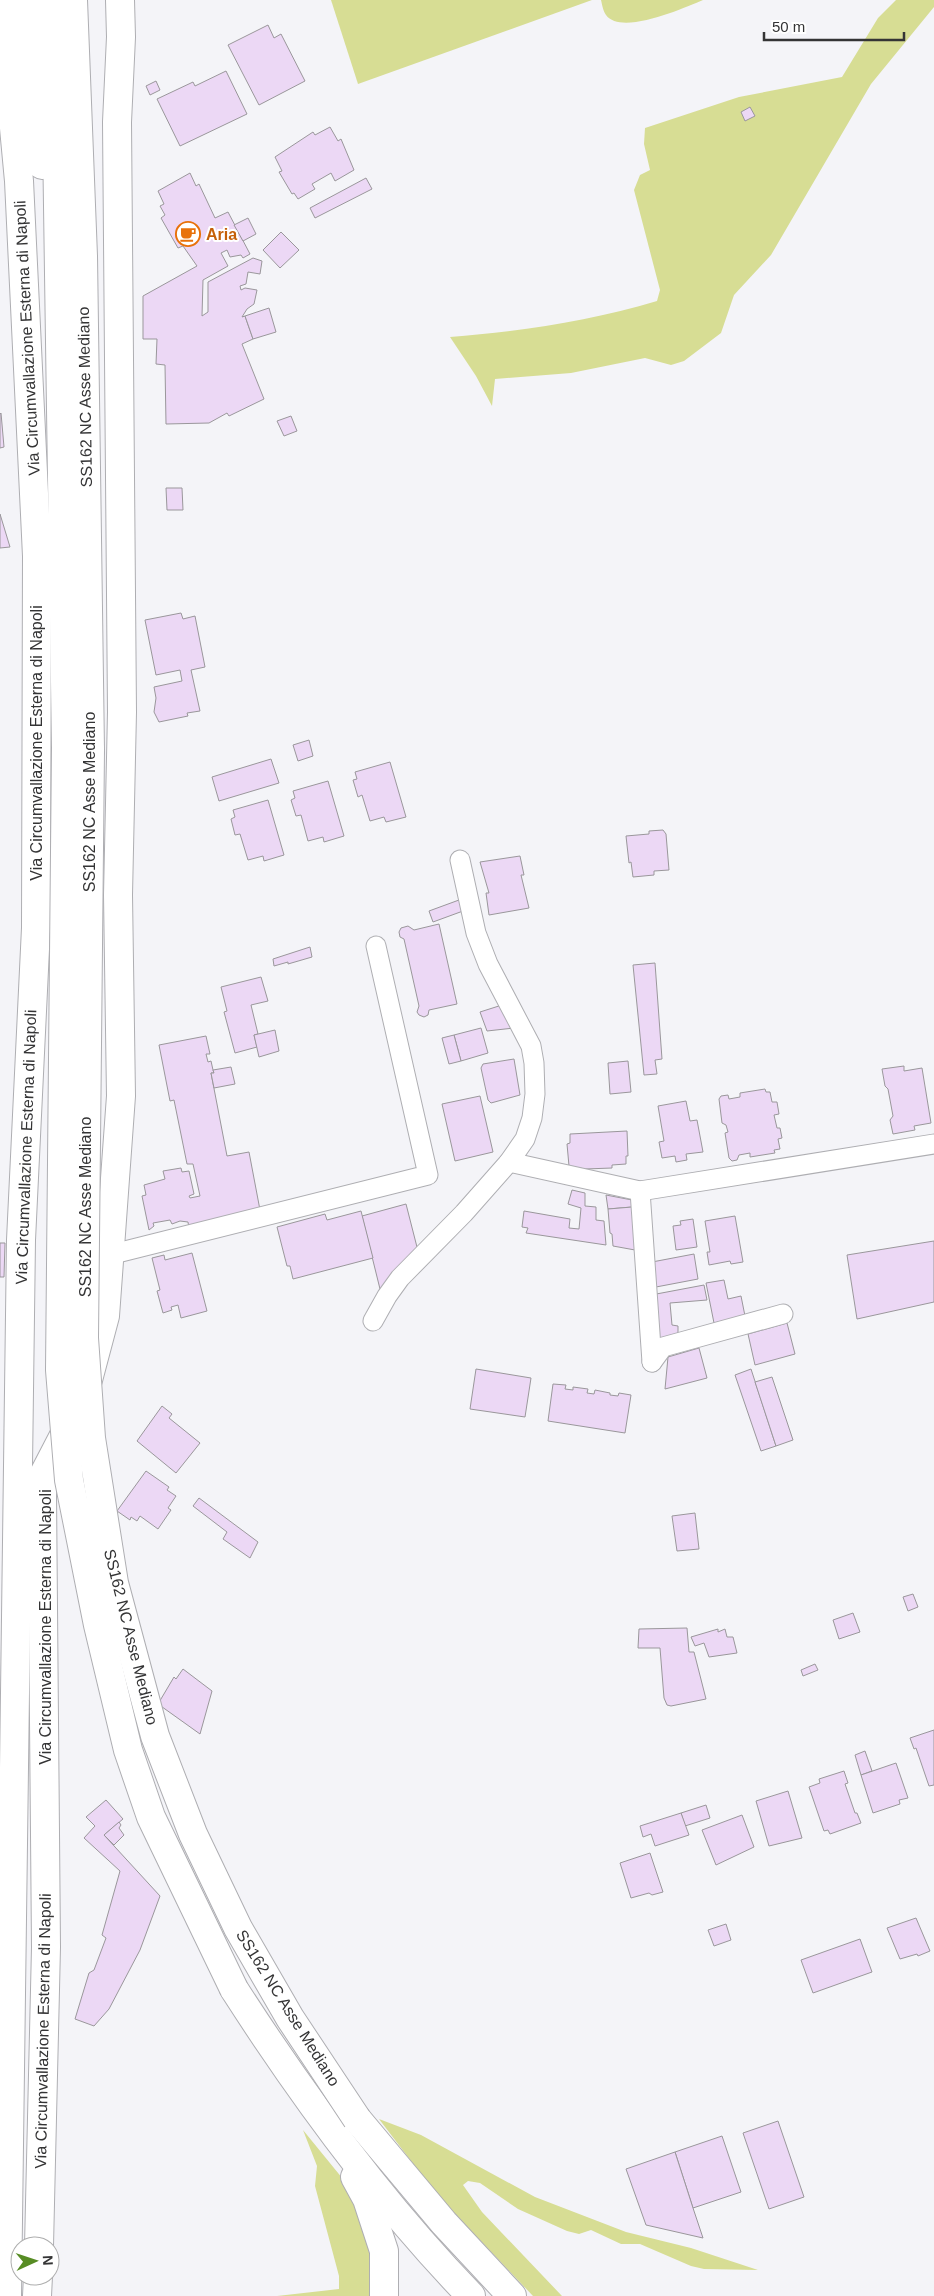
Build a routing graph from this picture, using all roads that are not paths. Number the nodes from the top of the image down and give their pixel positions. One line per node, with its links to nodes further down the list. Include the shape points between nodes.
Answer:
1 (2, 0): 16 (main road, Via Circumvallazione Esterna di Napoli, via 19,181 37,556 36,928 21,1240)
2 (26, 0): 6 (main road, via 37,133)
3 (47, 0): 6 (main road, SS162 NC Asse Mediano, via 57,138)
4 (73, 0): 7 (main road, SS162 NC Asse Mediano, via 83,266)
5 (120, 0): 13 (main road, Via Circumvallazione Esterna di Napoli, via 117,122 122,712 118,895 121,1096)
6 (60, 277): 7 (main road, SS162 NC Asse Mediano)
7 (78, 749): 17 (main road, SS162 NC Asse Mediano, bridge, via 60,1370 70,1480 98,1624 128,1750 151,1817 234,1989); 22 (main road, SS162 NC Asse Mediano, bridge, via 84,1338 91,1438 114,1583 155,1736 193,1834 238,1928 290,2018 357,2118 444,2223)
8 (460, 860): 11 (street, via 476,933 488,964 531,1046 534,1063 532,1118 525,1140)
9 (376, 946): 13 (street, via 428,1175)
10 (934, 1144): 12 (street)
11 (509, 1162): 12 (street); 15 (street, via 464,1214 400,1278)
12 (640, 1192): 14 (street, via 652,1362 663,1347)
13 (109, 1255): 18 (main road, Via Circumvallazione Esterna di Napoli, via 105,1316 92,1369 76,1412 44,1474 42,1494 46,1947)
14 (783, 1314)
15 (373, 1321)
16 (5, 2036): 19 (main road, Via Circumvallazione Esterna di Napoli)
17 (331, 2132): 20 (main road, via 370,2208 384,2251); 21 (main road, SS162 NC Asse Mediano)
18 (39, 2236)
19 (7, 2296)
20 (384, 2296)
21 (471, 2296)
22 (512, 2296)

